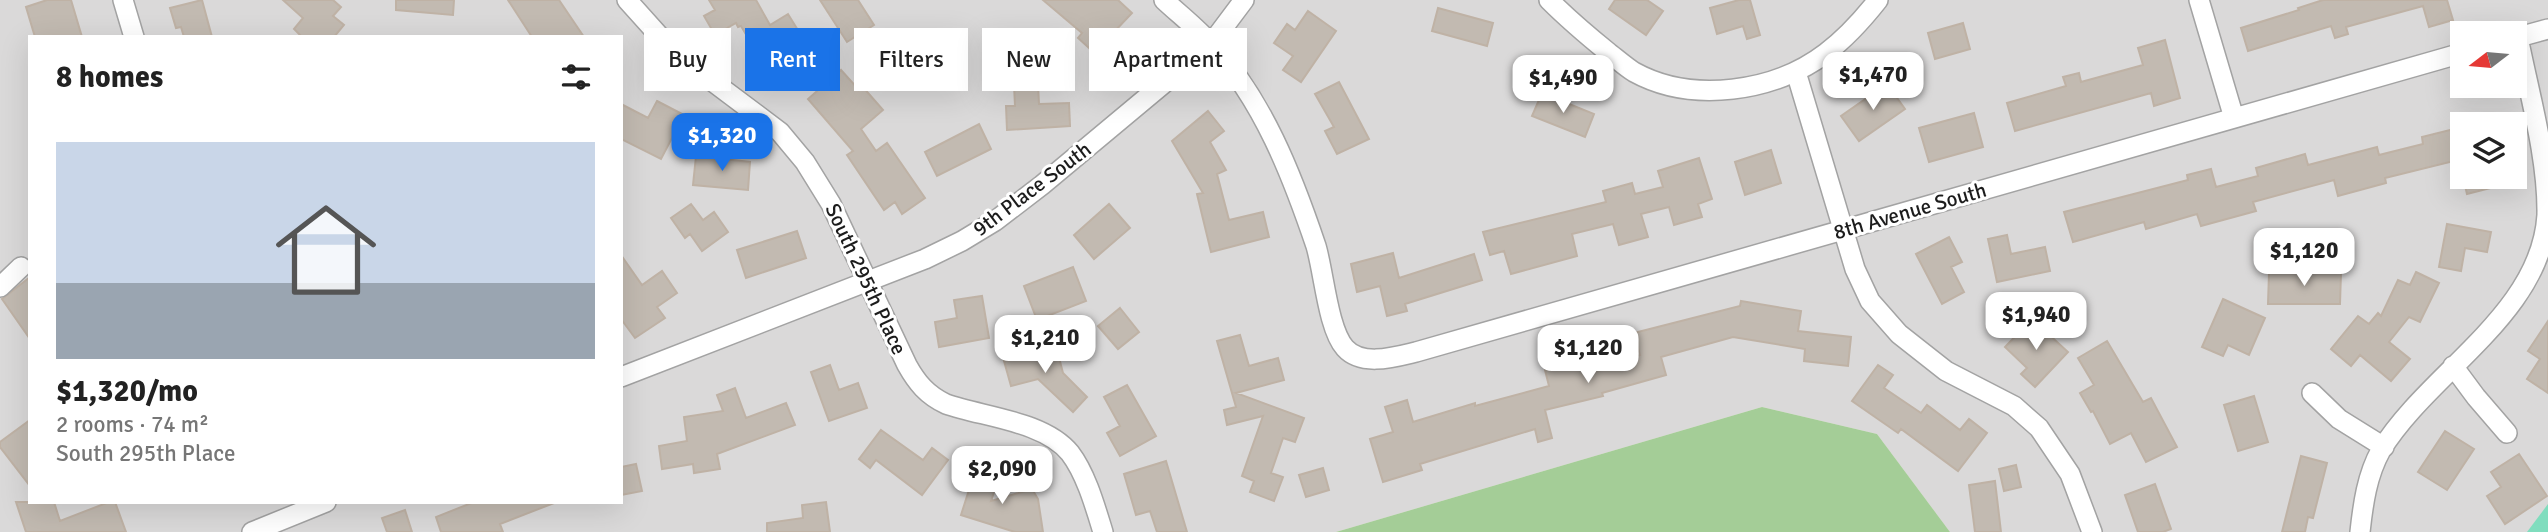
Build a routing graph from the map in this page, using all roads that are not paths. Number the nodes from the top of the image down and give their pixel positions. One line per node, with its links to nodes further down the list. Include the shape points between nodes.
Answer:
1 (123, 0): 11 (street)
2 (627, 0): 21 (street, South 295th Place, via 684,60 780,132 831,204)
3 (1164, 0): 8 (street)
4 (1244, 0): 9 (street, 9th Place South)
5 (1549, 0): 14 (street, via 1634,72 1672,86 1718,91 1758,85)
6 (1878, 0): 14 (street, via 1826,53)
7 (2199, 0): 18 (street)
8 (1194, 28)
9 (1223, 28)
10 (2548, 29): 12 (street)
11 (133, 35)
12 (2527, 35)
13 (2450, 56): 18 (street, 8th Avenue South)
14 (1796, 72): 19 (street)
15 (2527, 85): 23 (street, via 2542,150 2547,215 2537,257 2502,315)
16 (1155, 91): 21 (street, 9th Place South, via 995,220 962,241)
17 (1247, 91): 19 (street, 8th Avenue South, via 1297,189 1336,332 1346,350 1356,356 1377,359 1416,352)
18 (2234, 118): 19 (street, 8th Avenue South)
19 (1844, 230): 33 (street, via 1870,301 1899,334 1946,371 2014,406 2039,428 2070,474)
20 (21, 267): 22 (street)
21 (868, 282): 24 (street, 9th Place South); 32 (street, South 295th Place, via 907,365 925,392 946,404 1024,426 1060,443 1077,463)
22 (0, 287)
23 (2453, 366): 26 (street); 27 (street)
24 (623, 376)
25 (2312, 393): 27 (street, via 2339,419)
26 (2507, 433)
27 (2384, 446): 34 (street, via 2366,489)
28 (275, 504): 30 (street)
29 (322, 504): 30 (street)
30 (281, 527): 31 (street)
31 (252, 532)
32 (1103, 532)
33 (2092, 532)
34 (2360, 532)

